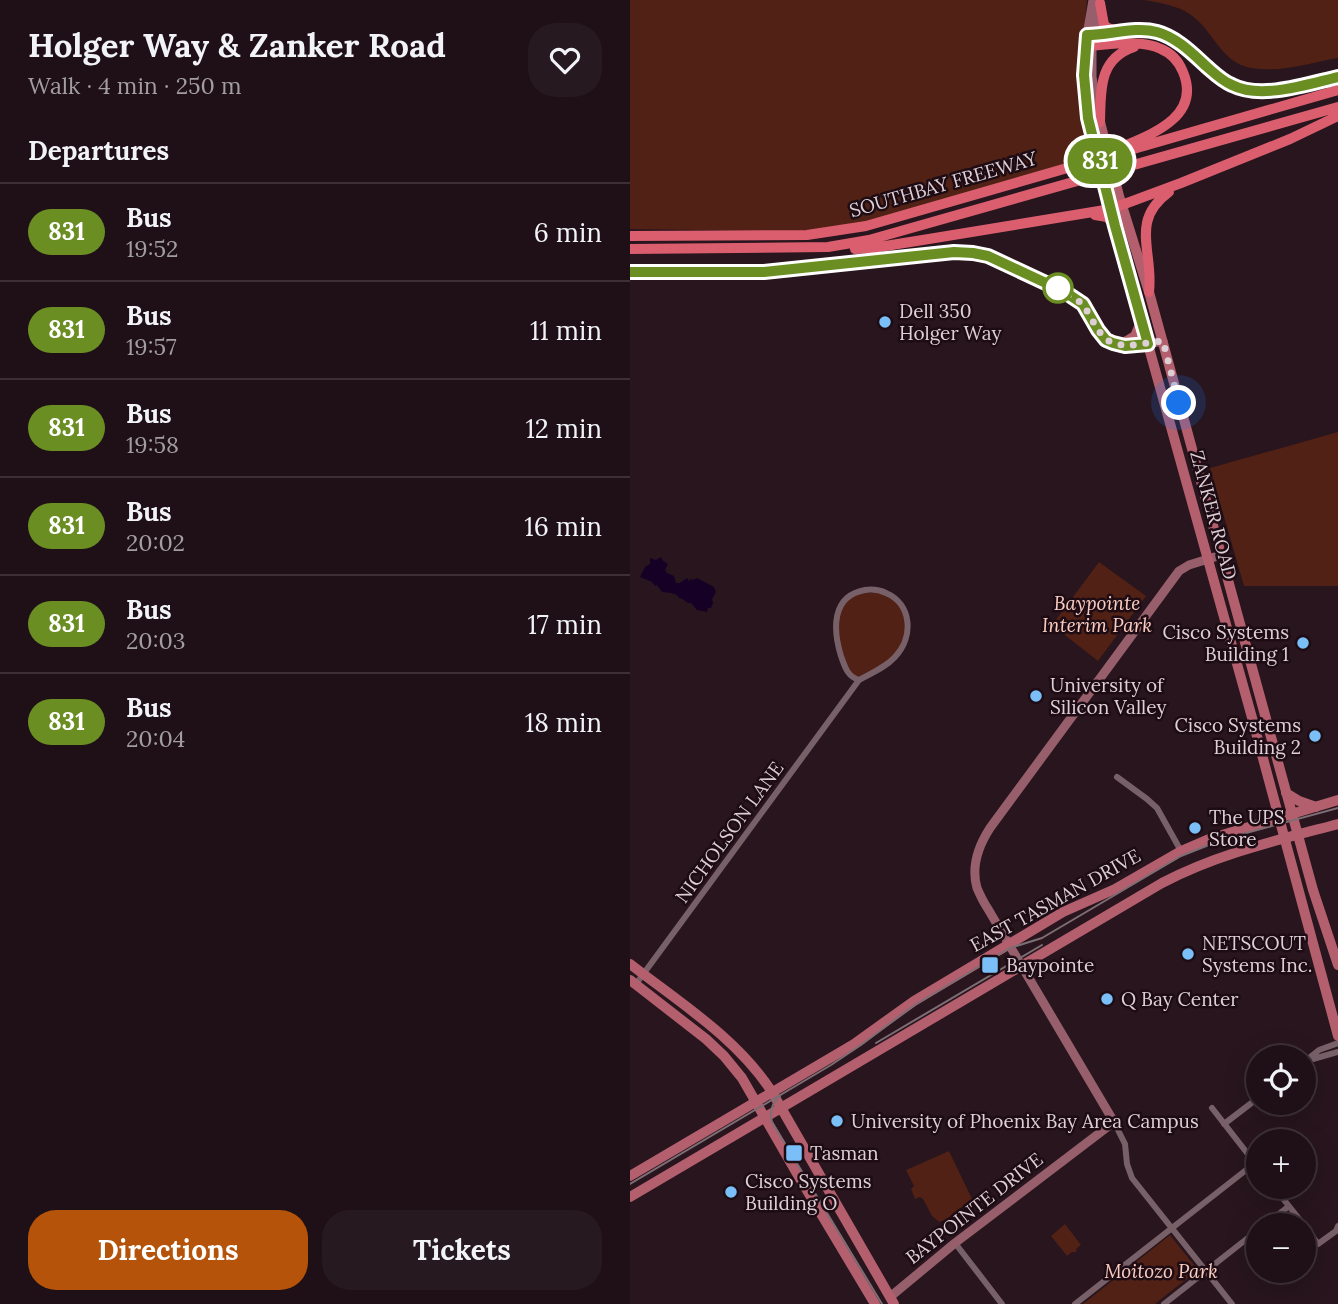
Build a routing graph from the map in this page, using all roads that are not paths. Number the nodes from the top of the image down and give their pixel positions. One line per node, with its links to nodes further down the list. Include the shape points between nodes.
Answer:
1 (1098, 1): 2 (highway, via 1104,25); 3 (street, ZANKER ROAD)
2 (1126, 32): 3 (highway); 5 (highway, via 1149,31 1169,37 1223,80 1243,90 1266,91)
3 (1090, 40): 4 (highway); 9 (main road, ZANKER ROAD, via 1085,91)
4 (1150, 45): 9 (highway, via 1123,51 1109,65 1102,82); 10 (highway, via 1169,53 1185,76 1187,95 1179,113 1148,136)
5 (1338, 77)
6 (1338, 92): 10 (highway, SOUTHBAY FREEWAY); 15 (highway, via 863,231 785,239 717,240)
7 (1338, 107): 17 (highway, SOUTHBAY FREEWAY, via 901,232)
8 (1338, 116): 11 (highway)
9 (1097, 127): 12 (main road, ZANKER ROAD)
10 (1082, 163): 15 (highway, SOUTHBAY FREEWAY, via 866,226 807,235)
11 (1181, 183): 12 (highway); 20 (highway, via 1155,204 1148,218)
12 (1115, 202): 13 (highway); 14 (main road, ZANKER ROAD); 20 (main road, ZANKER ROAD)
13 (1074, 215): 14 (highway, via 1103,216); 17 (highway, via 873,248)
14 (1115, 226): 21 (main road, ZANKER ROAD)
15 (694, 235): 16 (highway, SOUTHBAY FREEWAY)
16 (630, 236)
17 (828, 247): 18 (highway, SOUTHBAY FREEWAY)
18 (630, 249)
19 (630, 272): 24 (street, via 764,272 973,253 995,258 1069,294 1083,304 1106,340)
20 (1149, 292): 22 (main road, ZANKER ROAD)
21 (1142, 319): 23 (main road, ZANKER ROAD); 24 (main road, via 1135,336)
22 (1163, 341): 23 (street); 25 (main road, ZANKER ROAD)
23 (1148, 344): 24 (street); 26 (main road, ZANKER ROAD)
24 (1120, 345)
25 (1222, 555): 26 (street); 31 (main road, ZANKER ROAD)
26 (1208, 559): 32 (main road, ZANKER ROAD); 46 (street, via 1184,568 1172,581 980,845 975,866 978,888)
27 (848, 674): 28 (street); 28 (street, NICHOLSON LANE, via 836,637 838,611 851,595 861,591 889,593 906,613 906,638 887,664); 29 (street, NICHOLSON LANE)
28 (859, 680): 29 (street, NICHOLSON LANE)
29 (847, 699): 50 (street, NICHOLSON LANE)
30 (1117, 777): 43 (street, via 1157,808)
31 (1286, 793): 34 (main road); 35 (main road, ZANKER ROAD)
32 (1273, 798): 36 (main road, ZANKER ROAD); 37 (main road)
33 (1338, 800): 34 (main road, EAST TASMAN DRIVE)
34 (1317, 807): 35 (main road, EAST TASMAN DRIVE)
35 (1292, 814): 36 (main road, EAST TASMAN DRIVE); 40 (main road, ZANKER ROAD)
36 (1278, 818): 37 (main road, EAST TASMAN DRIVE); 41 (main road, ZANKER ROAD)
37 (1261, 822): 43 (main road, EAST TASMAN DRIVE)
38 (1338, 824): 39 (main road, EAST TASMAN DRIVE)
39 (1321, 828): 40 (main road, EAST TASMAN DRIVE); 44 (main road)
40 (1298, 835): 41 (main road, EAST TASMAN DRIVE); 44 (main road, ZANKER ROAD)
41 (1284, 839): 42 (main road, EAST TASMAN DRIVE); 45 (main road, ZANKER ROAD)
42 (1264, 845): 45 (main road); 49 (main road, EAST TASMAN DRIVE, via 1175,876)
43 (1181, 851): 46 (main road, EAST TASMAN DRIVE)
44 (1304, 855): 48 (main road, ZANKER ROAD)
45 (1289, 857): 52 (main road, ZANKER ROAD)
46 (1008, 945): 49 (street); 57 (main road, EAST TASMAN DRIVE)
47 (630, 964): 50 (main road)
48 (1338, 965)
49 (1020, 966): 59 (main road, EAST TASMAN DRIVE); 63 (street)
50 (643, 974): 51 (street, NICHOLSON LANE); 57 (main road, via 738,1049)
51 (633, 982): 58 (main road, via 715,1046)
52 (1338, 1036)
53 (1338, 1043): 54 (street)
54 (1316, 1052)
55 (1338, 1052): 56 (street)
56 (1316, 1058)
57 (772, 1092): 58 (main road, EAST TASMAN DRIVE); 59 (main road)
58 (755, 1102): 62 (main road); 67 (main road, EAST TASMAN DRIVE)
59 (780, 1107): 62 (main road, EAST TASMAN DRIVE); 79 (main road)
60 (1246, 1107): 64 (street)
61 (1212, 1108): 64 (street)
62 (764, 1118): 68 (main road, EAST TASMAN DRIVE); 80 (main road)
63 (1114, 1122): 73 (street, via 1125,1144 1132,1178); 77 (street, BAYPOINTE DRIVE)
64 (1224, 1124): 65 (street)
65 (1246, 1152)
66 (1246, 1172): 73 (street)
67 (630, 1176)
68 (630, 1197)
69 (1283, 1199): 70 (street)
70 (1289, 1206): 71 (street); 72 (street)
71 (1280, 1213)
72 (1295, 1213)
73 (1172, 1228): 78 (street); 82 (street)
74 (1337, 1229): 76 (street)
75 (1246, 1239): 78 (street)
76 (1316, 1241)
77 (955, 1243): 79 (street, BAYPOINTE DRIVE); 81 (street)
78 (1206, 1271): 83 (street); 84 (street)
79 (892, 1300)
80 (875, 1304)
81 (1002, 1304)
82 (1075, 1304)
83 (1164, 1304)
84 (1231, 1304)

